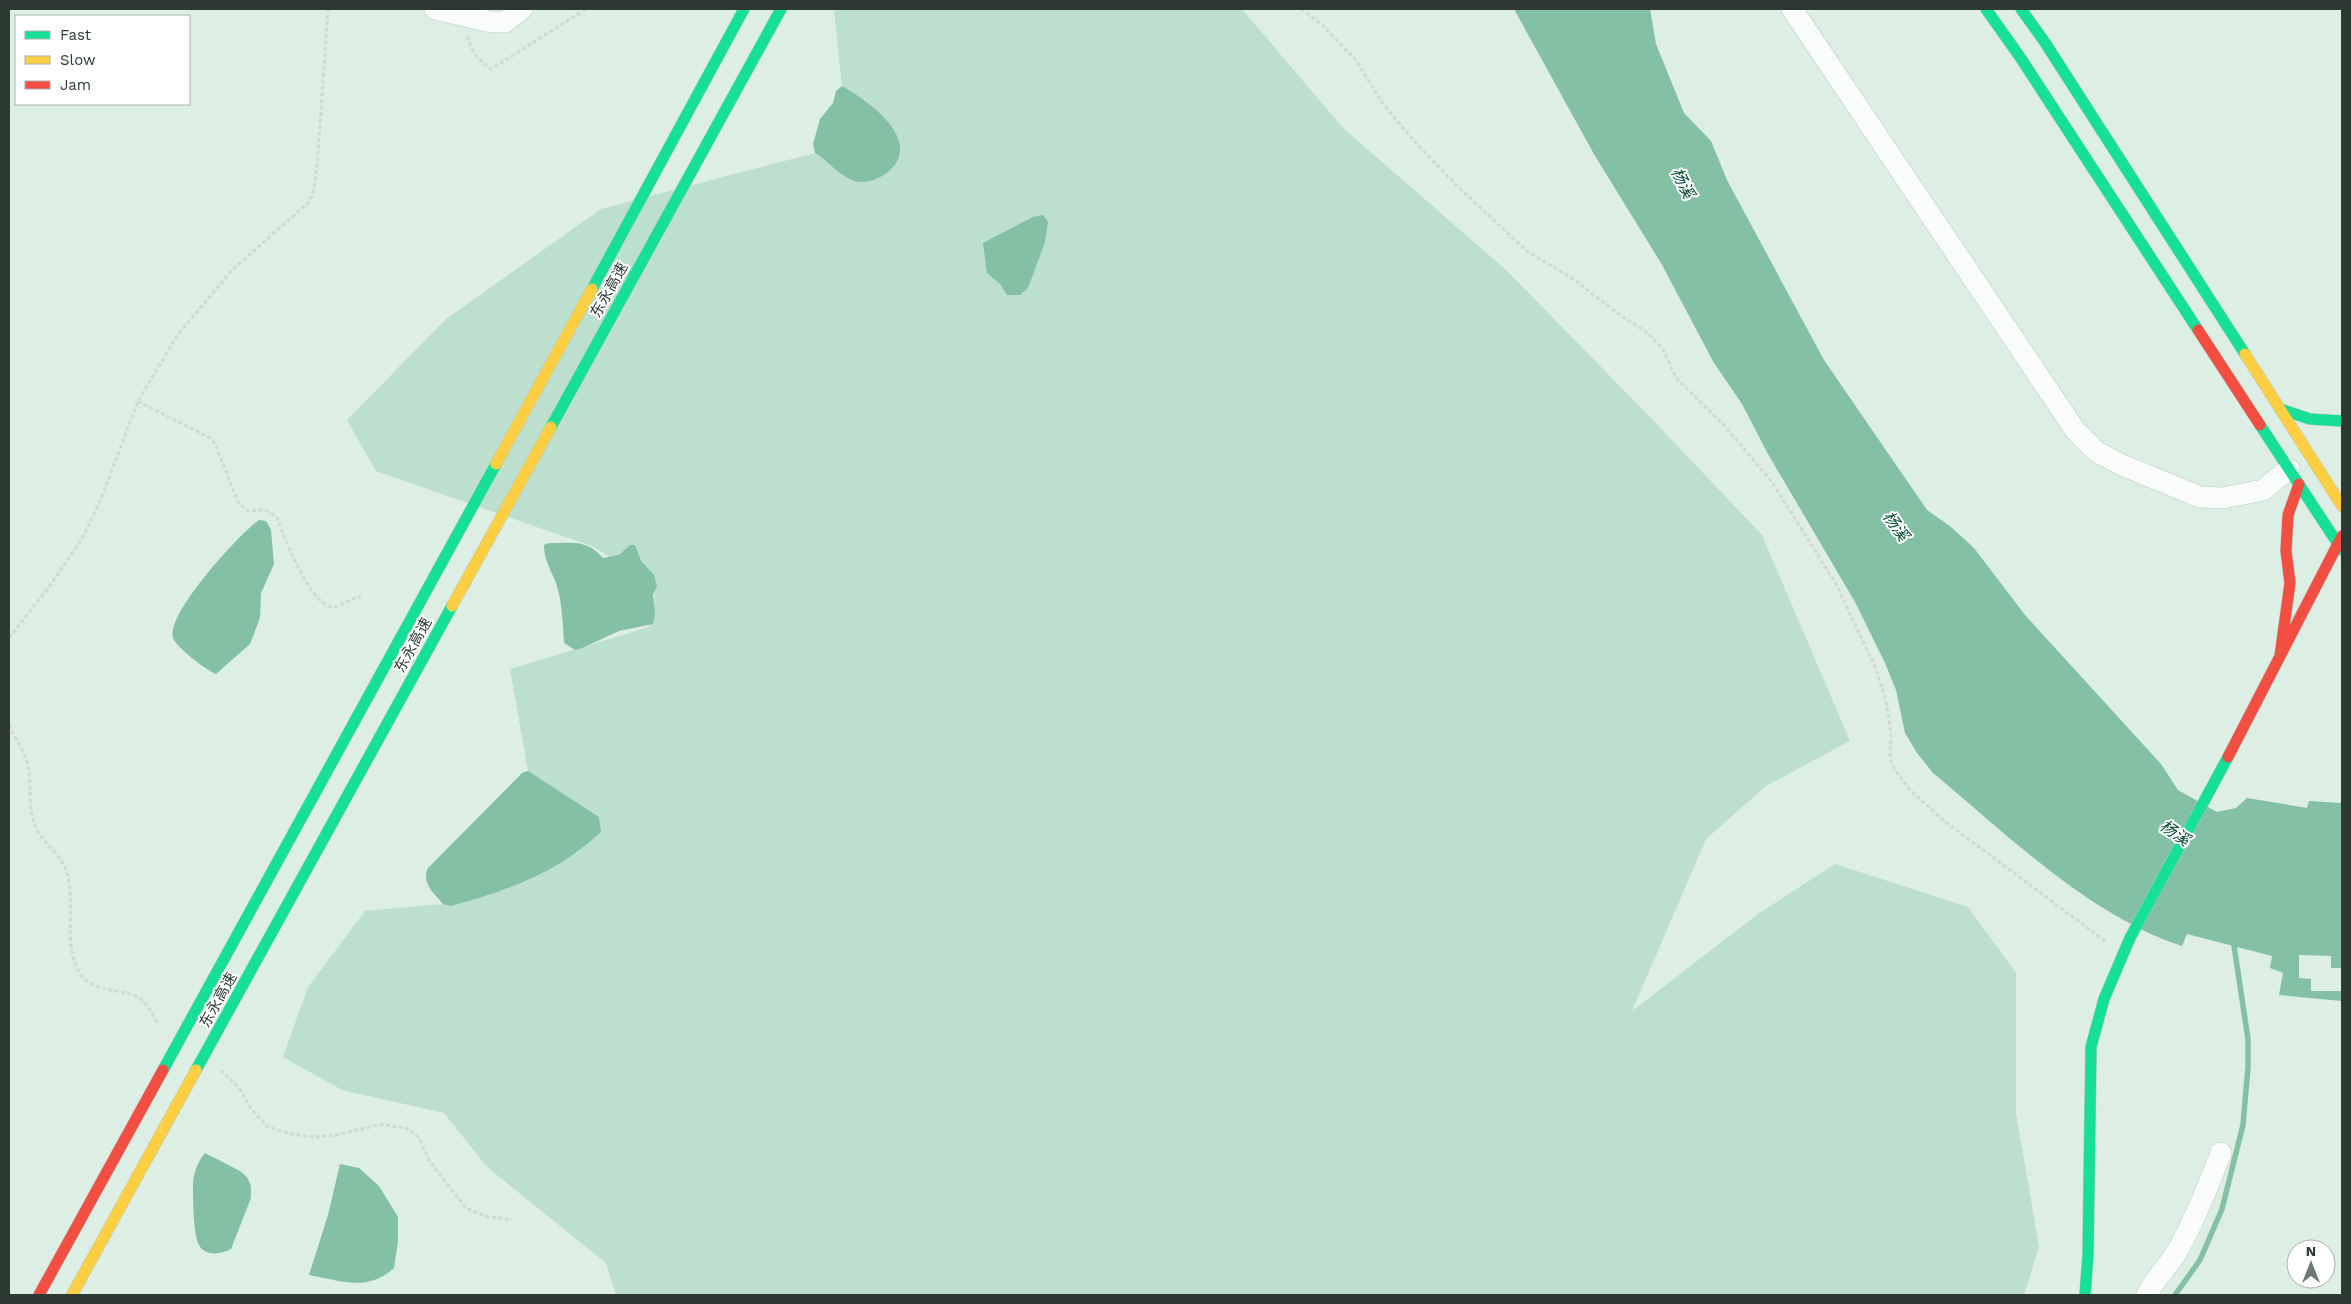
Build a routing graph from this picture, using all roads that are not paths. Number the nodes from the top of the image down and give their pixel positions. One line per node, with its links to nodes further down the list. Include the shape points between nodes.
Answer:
1 (435, 9): 2 (street, via 491,22 505,22)
2 (522, 9)
3 (744, 9): 15 (main road, 东永高速)
4 (780, 9): 16 (main road, 东永高速)
5 (1792, 9): 10 (street, via 2075,430 2097,452 2200,497 2223,498 2264,490)
6 (1986, 9): 10 (main road)
7 (2021, 9): 8 (main road)
8 (2280, 409): 9 (main road, via 2303,419); 11 (main road)
9 (2342, 421)
10 (2294, 476): 12 (main road); 13 (main road, via 2286,551 2290,583)
11 (2342, 506)
12 (2341, 544): 13 (main road)
13 (2280, 656): 17 (main road, via 2130,938 2104,999 2090,1047)
14 (2221, 1154): 18 (street, via 2196,1216 2176,1253)
15 (39, 1295)
16 (72, 1295)
17 (2085, 1295)
18 (2147, 1295)

